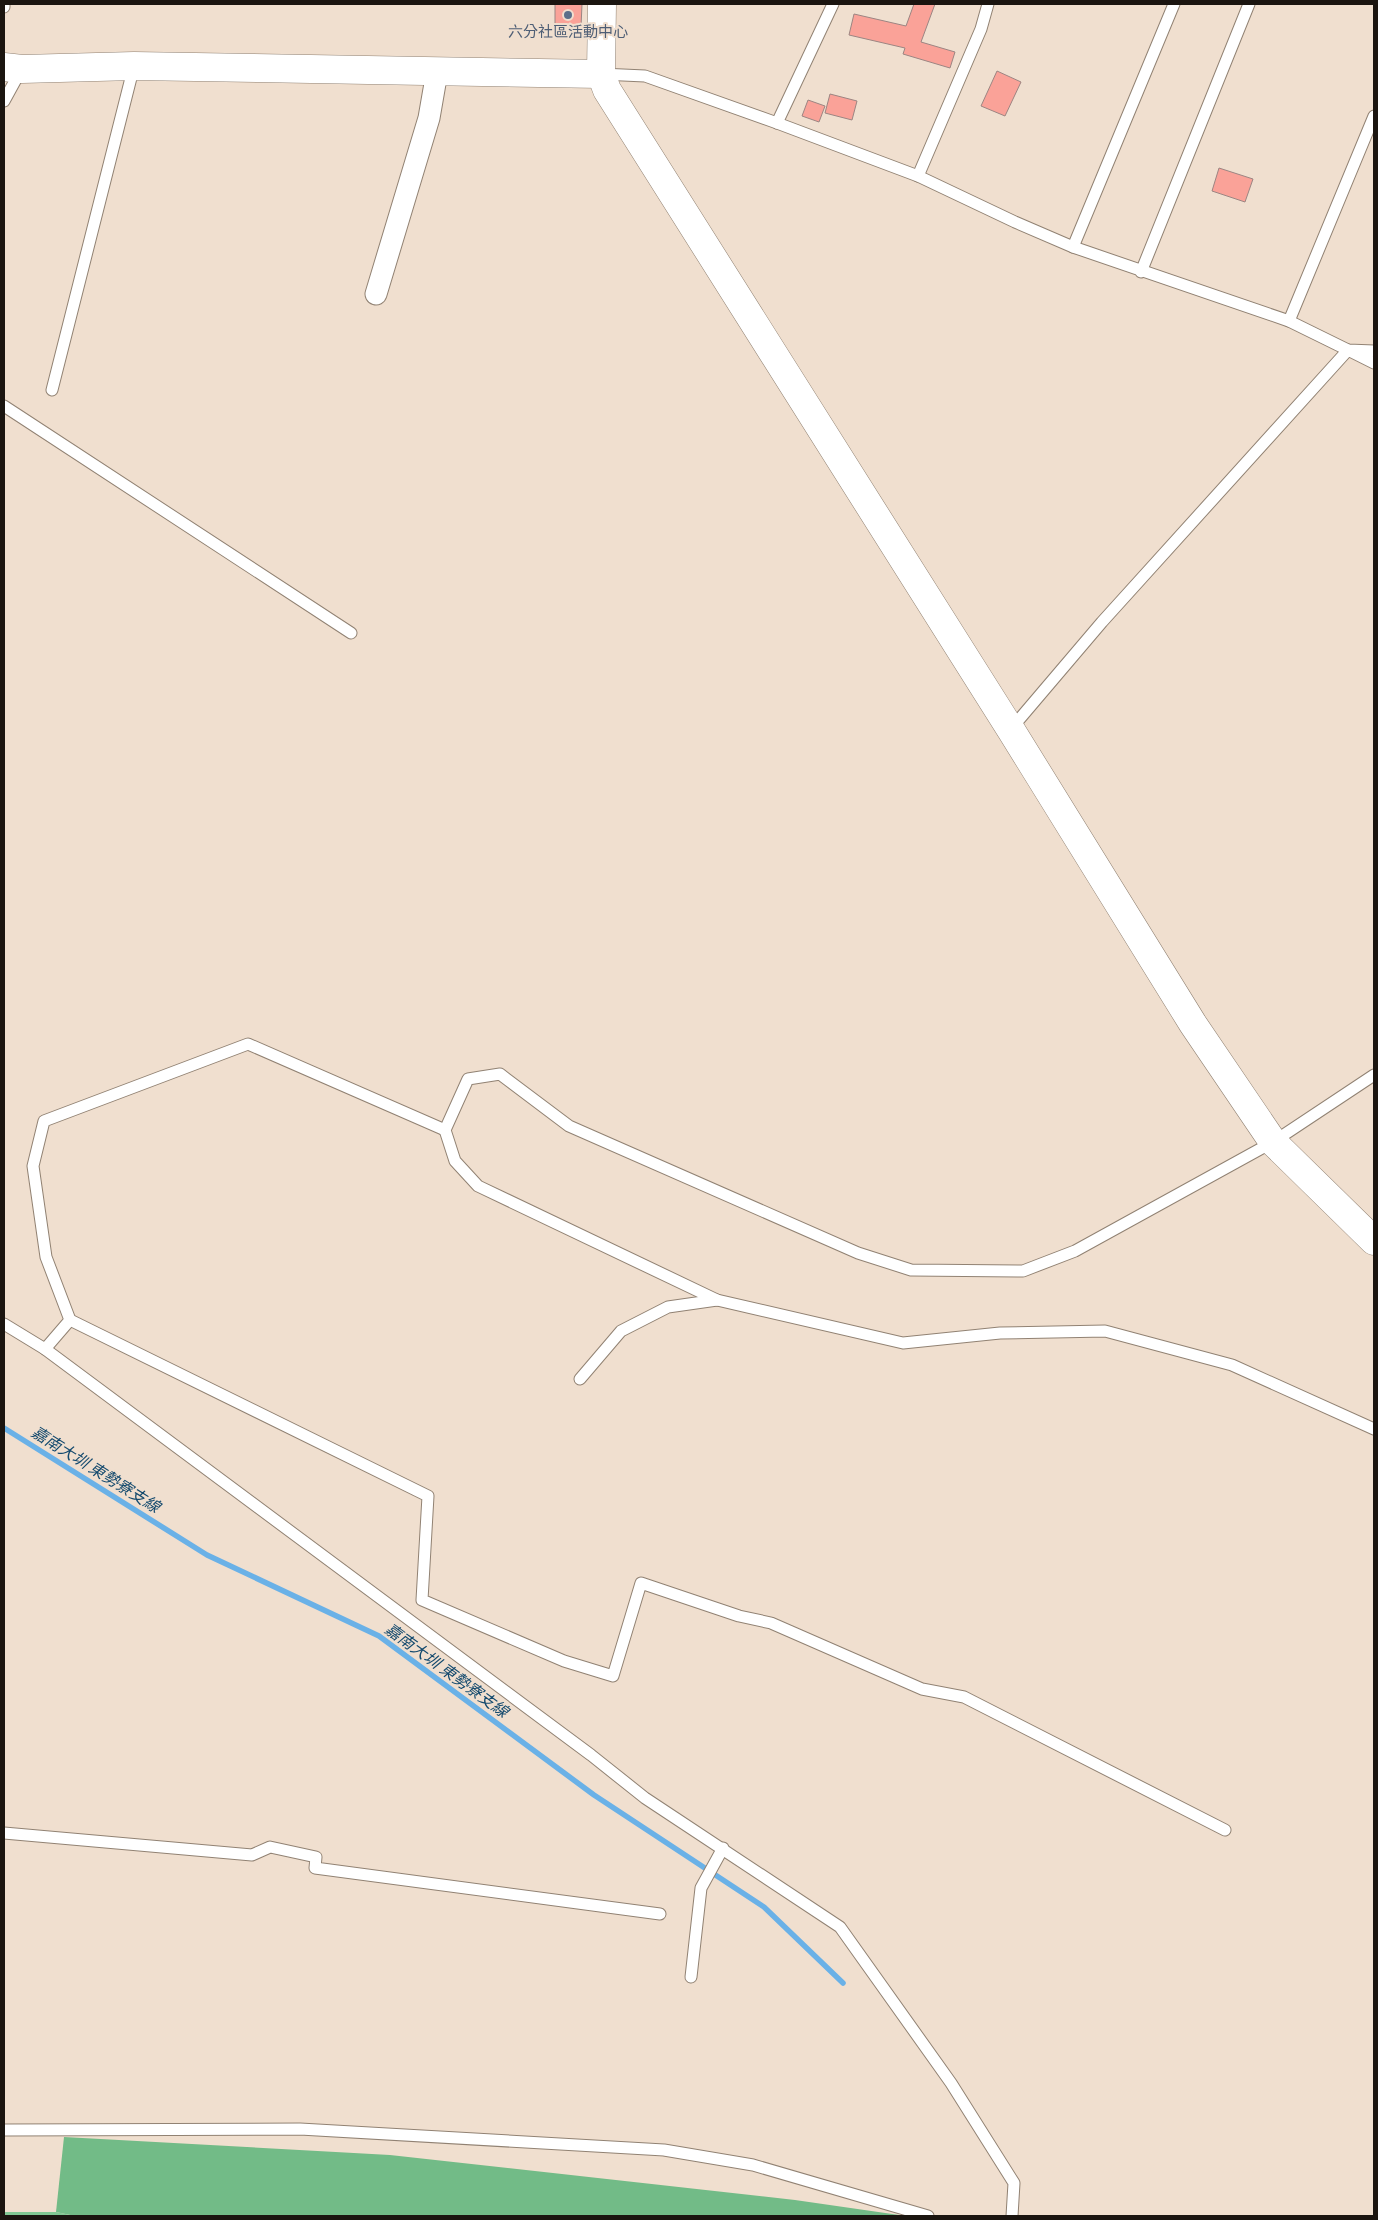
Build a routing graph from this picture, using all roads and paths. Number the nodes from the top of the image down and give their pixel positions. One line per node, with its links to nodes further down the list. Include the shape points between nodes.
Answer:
1 (602, 4): 9 (street)
2 (833, 4): 12 (lane)
3 (988, 4): 13 (lane, via 981,29)
4 (1174, 4): 14 (lane)
5 (1248, 4): 15 (lane)
6 (134, 66): 7 (street); 8 (street); 21 (lane)
7 (13, 68): 10 (lane)
8 (437, 72): 9 (street); 16 (street, via 429,118)
9 (601, 74): 12 (lane, via 645,76); 24 (street, via 607,90)
10 (4, 101)
11 (1374, 116): 17 (lane)
12 (777, 124): 13 (lane)
13 (918, 176): 14 (lane)
14 (1074, 247): 15 (lane)
15 (1141, 272): 17 (lane)
16 (376, 294)
17 (1289, 321): 18 (lane)
18 (1348, 350): 19 (lane); 20 (lane); 24 (lane, via 1102,622)
19 (1374, 351)
20 (1374, 363)
21 (52, 390)
22 (4, 406): 23 (lane)
23 (351, 633)
24 (1011, 730): 27 (street, via 1193,1024)
25 (1374, 1075): 27 (lane)
26 (445, 1130): 27 (lane, via 468,1079 500,1074 569,1126 858,1253 911,1270 1023,1271 1075,1251); 29 (lane, via 455,1161 478,1186); 30 (lane, via 248,1044 44,1122 33,1166 46,1257)
27 (1273, 1142): 28 (street)
28 (1374, 1241)
29 (717, 1300): 33 (lane, via 668,1307 621,1331); 34 (lane, via 903,1343 1000,1333 1104,1331 1232,1365)
30 (70, 1320): 32 (lane); 35 (lane, via 428,1496 422,1600 564,1661 612,1676 641,1583 739,1616 771,1623 922,1689 964,1697)
31 (4, 1324): 32 (lane)
32 (45, 1349): 37 (lane, via 645,1798)
33 (580, 1379)
34 (1374, 1429)
35 (1225, 1830)
36 (4, 1833): 38 (lane, via 252,1855 270,1847 316,1857 315,1868)
37 (723, 1848): 39 (lane, via 701,1888); 42 (lane, via 840,1927 952,2083 1014,2183)
38 (660, 1914)
39 (691, 1977)
40 (4, 2130): 41 (lane, via 300,2129 664,2150 753,2165)
41 (928, 2216)
42 (1012, 2216)

